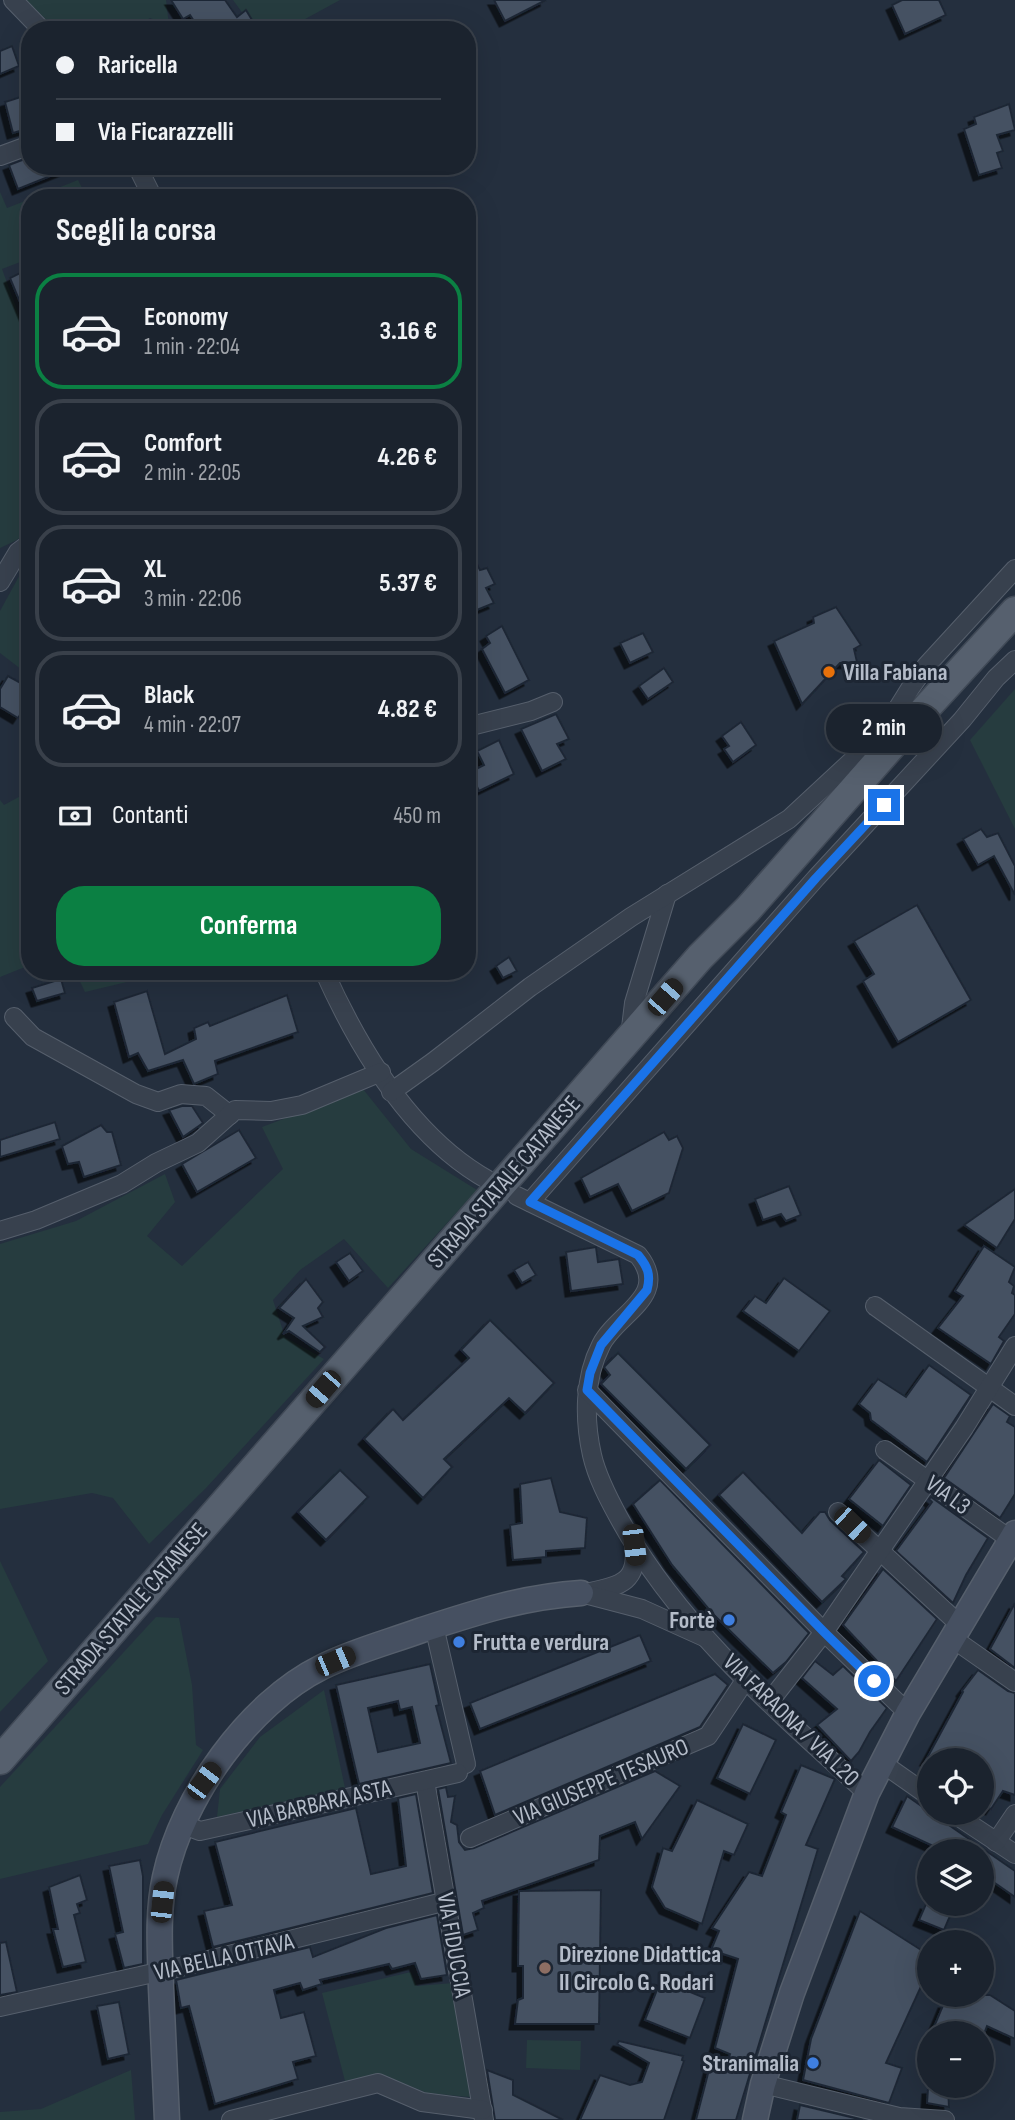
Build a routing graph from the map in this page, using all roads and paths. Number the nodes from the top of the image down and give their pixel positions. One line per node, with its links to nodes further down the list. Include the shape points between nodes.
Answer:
1 (13, 0): 2 (street)
2 (33, 21)
3 (21, 148): 4 (street)
4 (0, 156)
5 (21, 550): 7 (street)
6 (1015, 569): 14 (street, via 926,666 883,732 789,819)
7 (0, 582)
8 (1015, 611): 12 (main road, STRADA STATALE CATANESE)
9 (1015, 660): 13 (street)
10 (553, 702): 11 (street)
11 (476, 725)
12 (793, 858): 13 (street); 17 (main road, STRADA STATALE CATANESE)
13 (816, 878): 26 (street, VIA FARAONA / VIA L20, via 524,1199 638,1255 648,1266 647,1290 601,1345)
14 (667, 894): 17 (street, via 634,1003); 19 (street, via 530,987)
15 (328, 980): 18 (street, via 345,1020)
16 (14, 1017): 20 (street, via 33,1037 136,1094 158,1102 181,1094 206,1096)
17 (630, 1038): 46 (main road, STRADA STATALE CATANESE)
18 (381, 1072): 19 (street); 20 (street, via 302,1105 271,1111 235,1110)
19 (391, 1092): 21 (street, via 444,1148)
20 (230, 1115): 22 (street, via 198,1143 122,1184)
21 (488, 1180)
22 (0, 1231)
23 (875, 1306): 25 (street)
24 (1015, 1346): 25 (street)
25 (988, 1387): 27 (street); 29 (street)
26 (587, 1390): 32 (street, VIA FARAONA / VIA L20, via 592,1456); 40 (street)
27 (1015, 1406)
28 (885, 1450): 29 (street, VIA L3)
29 (928, 1480): 31 (street, VIA L3); 33 (street)
30 (838, 1512): 33 (street)
31 (1013, 1536): 39 (street)
32 (634, 1545): 34 (street, VIA FARAONA / VIA L20); 35 (street, via 636,1561)
33 (879, 1552): 39 (street); 40 (street)
34 (660, 1579): 35 (street); 41 (street, VIA FARAONA / VIA L20)
35 (627, 1580): 36 (street); 37 (street, via 622,1592)
36 (581, 1593): 37 (street); 38 (street, via 509,1603)
37 (625, 1604): 41 (street)
38 (434, 1626): 48 (street, VIA BARBARA ASTA, via 462,1769); 52 (street, via 331,1663 276,1695 204,1781)
39 (956, 1631): 43 (street); 45 (street)
40 (824, 1632): 44 (street); 45 (street)
41 (707, 1638): 42 (street, VIA FARAONA / VIA L20)
42 (746, 1679): 44 (street, VIA FARAONA / VIA L20); 54 (street, VIA GIUSEPPE TESAURO, via 708,1736)
43 (1015, 1682)
44 (769, 1701): 50 (street, VIA FARAONA / VIA L20)
45 (908, 1713): 47 (street)
46 (0, 1760)
47 (882, 1763): 49 (street); 50 (street)
48 (425, 1781): 52 (street, VIA BARBARA ASTA, via 200,1831); 57 (street, VIA FIDUCCIA)
49 (917, 1788)
50 (867, 1793): 60 (street)
51 (1015, 1814): 55 (street)
52 (181, 1824): 58 (street, via 165,1877 159,1928)
53 (971, 1825): 55 (street)
54 (470, 1838)
55 (996, 1842): 56 (street)
56 (1015, 1854)
57 (447, 1901): 58 (street, VIA BELLA OTTAVA); 61 (street, VIA FIDUCCIA)
58 (161, 1972): 59 (street, VIA BELLA OTTAVA); 63 (street)
59 (0, 2007)
60 (763, 2084): 62 (street); 65 (street)
61 (483, 2115): 64 (street, via 422,2102 378,2084)
62 (898, 2118): 66 (street)
63 (167, 2120)
64 (231, 2120)
65 (755, 2120)
66 (945, 2120)

